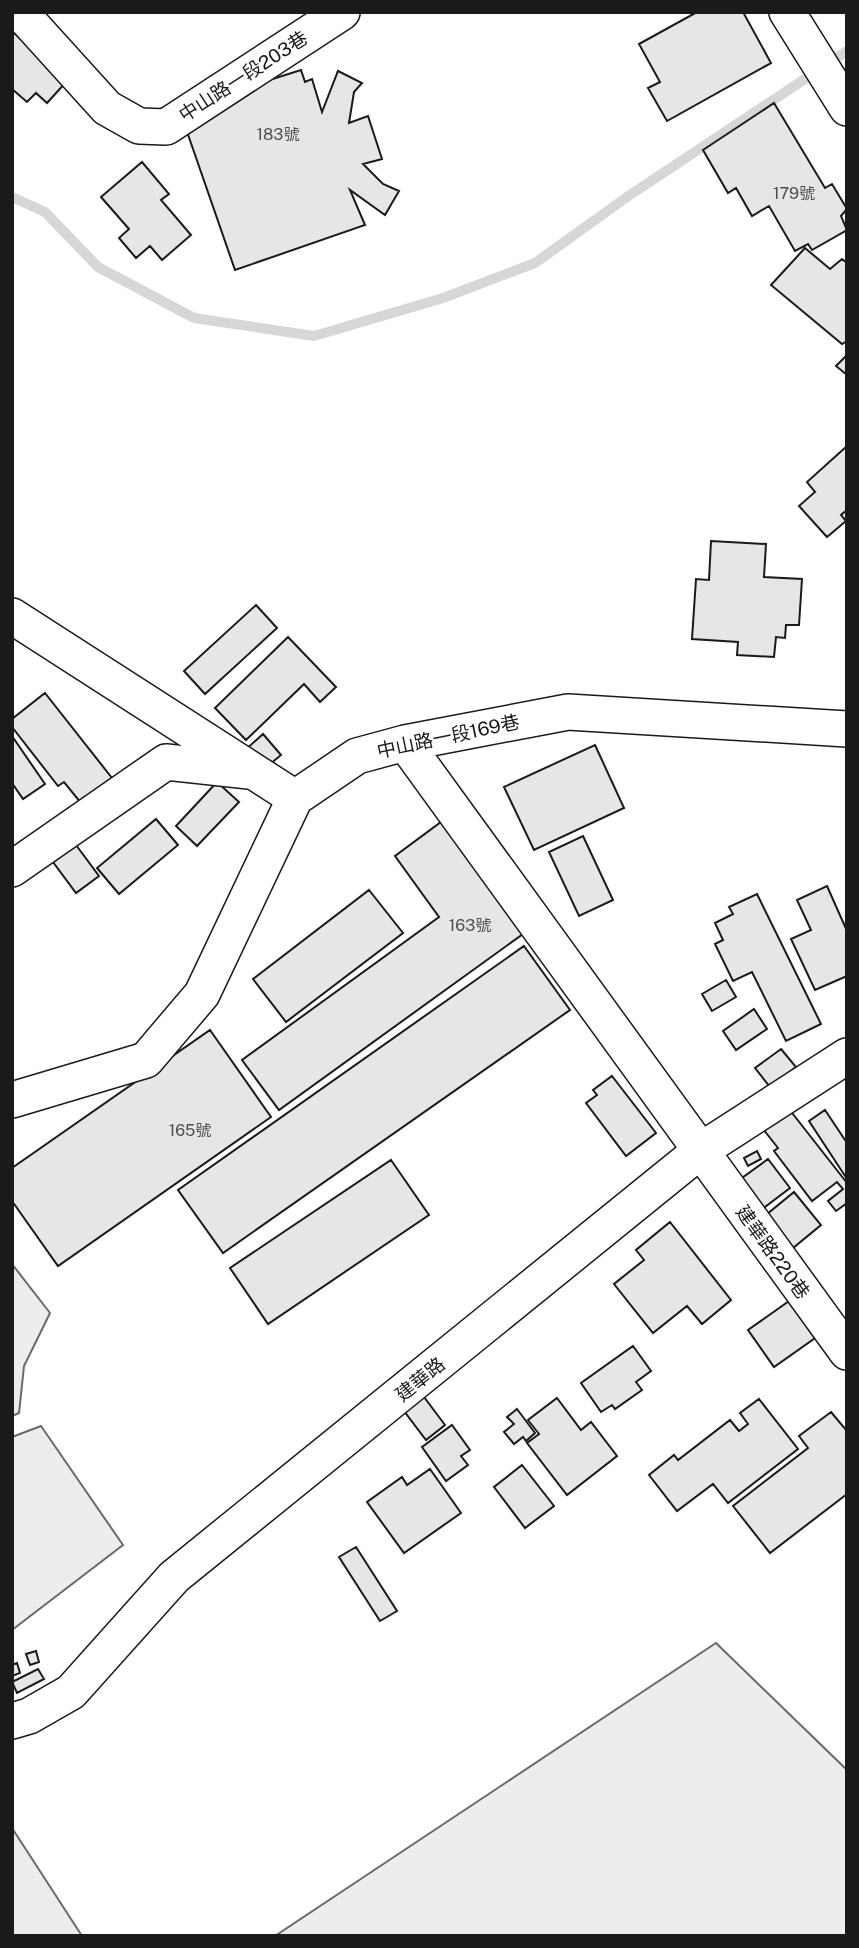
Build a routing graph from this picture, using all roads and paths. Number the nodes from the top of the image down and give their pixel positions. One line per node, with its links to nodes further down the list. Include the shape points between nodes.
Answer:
1 (20, 12): 2 (street, 中山路一段203巷, via 107,108 139,126 166,127)
2 (342, 12)
3 (787, 12): 4 (street)
4 (847, 108)
5 (12, 616): 8 (street)
6 (847, 729): 7 (street, 中山路一段169巷, via 568,712)
7 (405, 743): 9 (street, 中山路一段169巷, via 357,756); 13 (street, 建華路220巷)
8 (256, 772): 9 (street); 10 (street, via 166,762)
9 (295, 798): 12 (street, via 202,994 146,1060)
10 (12, 869)
11 (847, 1056): 13 (street, 建華路)
12 (12, 1100)
13 (700, 1151): 14 (street, 建華路220巷); 15 (street, 建華路, via 174,1577 71,1692)
14 (847, 1352)
15 (12, 1721)

